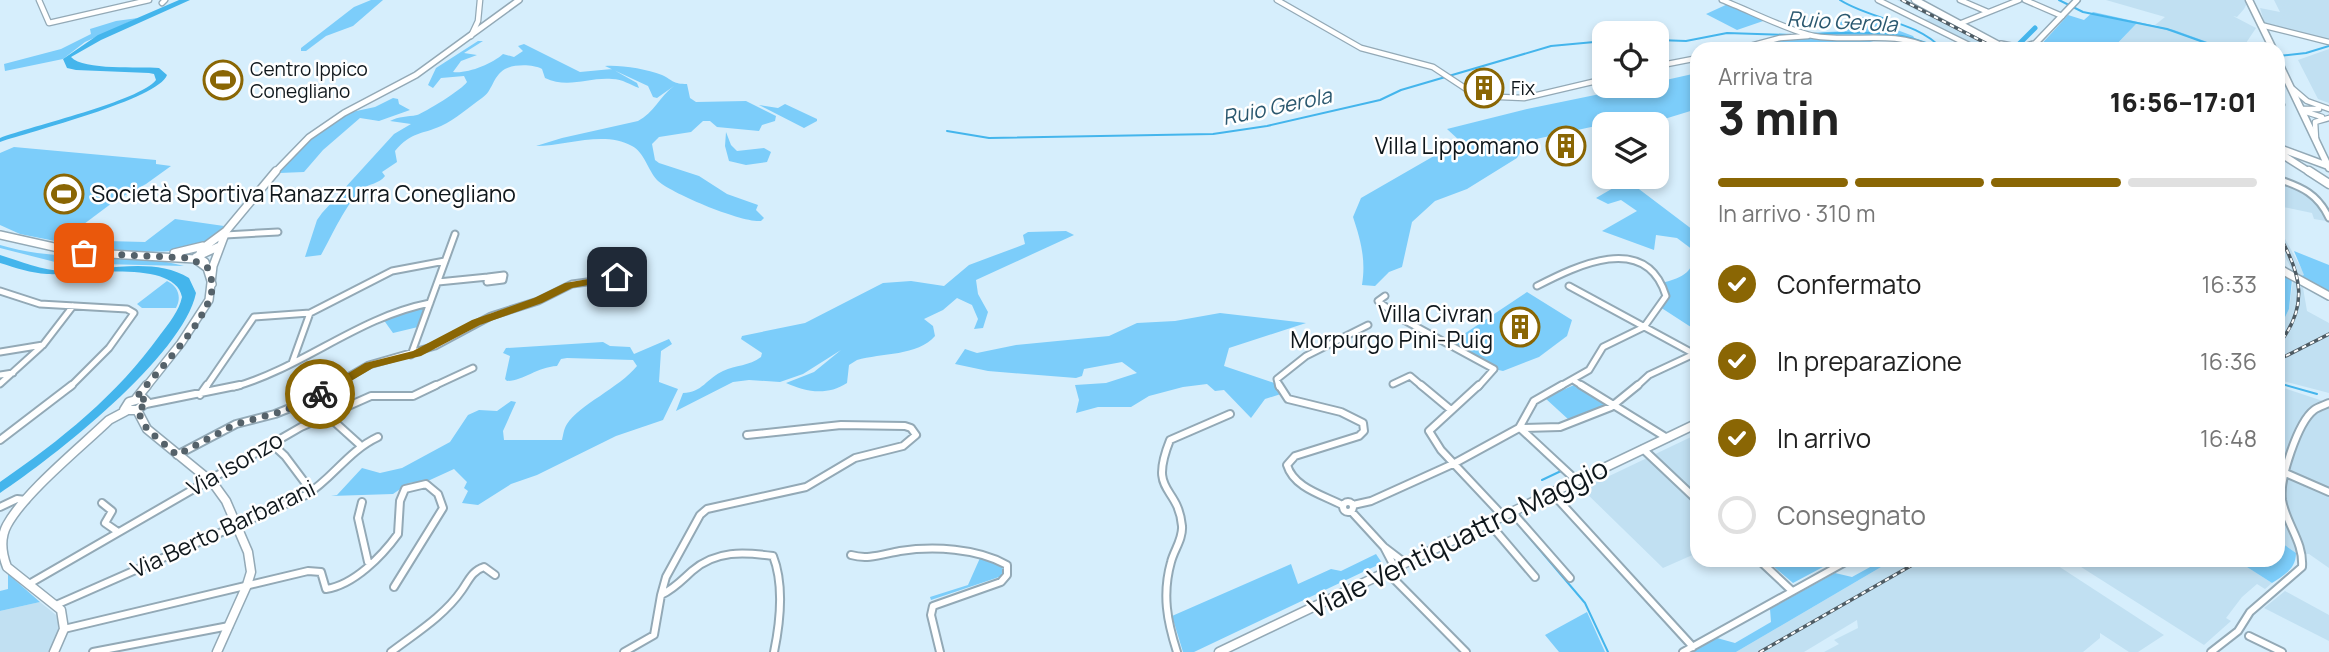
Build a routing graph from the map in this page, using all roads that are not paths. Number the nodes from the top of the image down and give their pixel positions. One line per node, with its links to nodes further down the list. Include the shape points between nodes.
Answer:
1 (39, 0): 2 (street, via 49,23)
2 (149, 0)
3 (480, 0): 19 (street)
4 (519, 0): 19 (street)
5 (1277, 0): 32 (street, via 1361,48 1427,64 1478,96 1529,97)
6 (1722, 0): 18 (street)
7 (1878, 0): 23 (street)
8 (1915, 0): 16 (main road)
9 (1960, 0): 14 (street)
10 (2019, 0): 14 (street)
11 (2025, 0): 15 (street)
12 (2077, 0): 15 (street)
13 (2249, 0): 17 (main road)
14 (1987, 12): 16 (street)
15 (2062, 16): 26 (street)
16 (1959, 24): 24 (main road); 25 (main road)
17 (2261, 25): 27 (main road); 28 (street)
18 (1807, 33): 20 (street)
19 (471, 36): 46 (street, via 416,75 309,137)
20 (1813, 36): 21 (street); 22 (street, via 1885,36)
21 (1765, 42)
22 (1918, 42)
23 (1963, 42)
24 (1993, 42)
25 (1994, 42)
26 (2036, 42)
27 (2269, 42)
28 (2329, 42)
29 (1690, 60): 30 (street)
30 (1669, 64)
31 (2285, 76): 33 (main road)
32 (1592, 82)
33 (2291, 88): 34 (street, via 2307,101); 35 (main road)
34 (2329, 109): 35 (street)
35 (2302, 110): 36 (street); 37 (main road)
36 (2329, 118): 37 (street, via 2315,122)
37 (2316, 139): 38 (main road)
38 (2322, 152): 40 (main road); 41 (main road)
39 (2285, 153): 40 (main road)
40 (2298, 158): 41 (main road, via 2314,167); 43 (main road)
41 (2329, 167)
42 (2285, 182): 44 (street, via 2315,194)
43 (2329, 184)
44 (2329, 218)
45 (278, 232): 46 (street)
46 (226, 233): 50 (street); 51 (street)
47 (454, 234): 55 (street)
48 (0, 235): 49 (street)
49 (31, 243): 52 (street); 53 (street, via 76,252)
50 (210, 243): 52 (street); 54 (street)
51 (220, 246): 54 (street); 56 (street)
52 (173, 253): 54 (street)
53 (141, 255): 54 (street); 56 (street, via 189,258)
54 (199, 256): 56 (street)
55 (445, 261): 60 (street); 68 (street, via 386,274)
56 (210, 267): 80 (street, via 209,300)
57 (2285, 272): 65 (street)
58 (623, 274): 74 (street, via 569,285 476,322)
59 (488, 277): 60 (street)
60 (438, 282): 66 (street)
61 (1569, 285): 70 (street)
62 (1537, 286): 70 (street, via 1590,260 1615,257 1631,261 1652,272 1665,291 1665,299)
63 (0, 291): 67 (street, via 34,303)
64 (1385, 296): 90 (street, via 1378,301 1402,319 1494,369)
65 (2329, 296)
66 (430, 303): 74 (street); 76 (street, via 403,306)
67 (73, 306): 71 (street); 99 (street, via 134,313 93,364 43,410)
68 (310, 313): 76 (street); 84 (street, via 254,317)
69 (1368, 325): 117 (street, via 1322,347 1277,379 1281,394 1291,401 1349,415 1363,423 1360,436 1295,456 1287,465 1294,480)
70 (1644, 327): 73 (street); 81 (street, via 1603,347 1592,366)
71 (43, 345): 72 (street); 78 (street)
72 (0, 352)
73 (1690, 352)
74 (411, 355): 103 (street, via 369,365 305,402 236,424)
75 (1690, 358): 88 (street, via 1648,375)
76 (292, 363): 84 (street, via 247,384)
77 (473, 368): 93 (street, Via Isonzo, via 413,396 370,396)
78 (13, 373): 79 (street); 82 (street)
79 (0, 375)
80 (156, 375): 85 (street); 86 (street)
81 (1573, 380): 88 (street); 95 (street, via 1534,401)
82 (0, 384)
83 (1392, 384): 90 (street, via 1410,376)
84 (200, 395): 86 (street)
85 (136, 398): 86 (street); 91 (street, via 124,406)
86 (146, 401): 89 (street)
87 (2329, 403): 105 (street, via 2313,410)
88 (1615, 405): 95 (street, via 1560,426); 98 (street)
89 (137, 410): 91 (street); 103 (street, via 147,429)
90 (1451, 410): 104 (street, via 1429,431)
91 (126, 411): 113 (street, via 109,420)
92 (1230, 414): 152 (street, via 1170,440 1160,476 1182,522 1163,601)
93 (328, 416): 100 (street, Via Isonzo); 101 (street)
94 (1690, 427): 98 (street, Viale Ventiquattro Maggio)
95 (1519, 428): 104 (street); 108 (street)
96 (747, 435): 138 (street, via 859,424 905,426 915,435 903,446 855,458 806,487 707,509 666,578)
97 (378, 437): 101 (street, Via Berto Barbarani)
98 (1667, 438): 102 (street, Viale Ventiquattro Maggio)
99 (0, 440)
100 (271, 443): 107 (street, Via Isonzo); 109 (street)
101 (359, 444): 109 (street, Via Berto Barbarani)
102 (1643, 449): 108 (street, Viale Ventiquattro Maggio); 112 (street)
103 (177, 455): 107 (street)
104 (1455, 463): 117 (street); 120 (street)
105 (2285, 468)
106 (2285, 473): 110 (street)
107 (208, 480): 122 (street, via 226,501); 123 (street, Via Isonzo)
108 (1577, 481): 111 (street, Viale Ventiquattro Maggio)
109 (312, 492): 122 (street, Via Berto Barbarani)
110 (2329, 492)
111 (1552, 493): 119 (street, Viale Ventiquattro Maggio); 143 (street)
112 (1690, 493)
113 (26, 500): 116 (street); 134 (street, via 6,527 2,550 7,567)
114 (362, 502): 126 (street, via 358,518)
115 (102, 503): 123 (street, via 112,511 105,523)
116 (0, 507)
117 (1352, 508): 124 (street)
118 (2285, 509): 156 (street, via 2301,547 2302,567)
119 (1512, 512): 120 (street, Viale Ventiquattro Maggio); 133 (street)
120 (1503, 516): 121 (street, Viale Ventiquattro Maggio)
121 (1489, 523): 127 (street, Viale Ventiquattro Maggio); 132 (street)
122 (237, 526): 135 (street, via 250,561); 139 (street, Via Berto Barbarani)
123 (118, 532): 134 (street, Via Isonzo)
124 (1384, 547): 127 (street); 130 (street)
125 (851, 555): 151 (street, via 876,557 933,550 996,559 1007,565 1001,582 933,606)
126 (368, 562): 135 (street, via 345,584 328,589 321,572 313,570); 136 (street, via 396,538 401,526 398,498 403,491 422,484 432,486 443,508)
127 (1405, 563): 130 (street, Viale Ventiquattro Maggio)
128 (1766, 567): 137 (street)
129 (1836, 567): 137 (street)
130 (1391, 569): 144 (street, Viale Ventiquattro Maggio); 154 (street)
131 (495, 575): 148 (street, via 484,567 475,570 453,602)
132 (1535, 577)
133 (1570, 578)
134 (29, 584): 139 (street)
135 (247, 586): 140 (street); 141 (street)
136 (394, 587)
137 (1792, 591): 143 (street)
138 (661, 595): 149 (street, via 658,632); 150 (street, via 717,555 733,551 773,556 779,570)
139 (55, 605): 141 (street, via 61,610)
140 (229, 625): 146 (street); 147 (street)
141 (64, 629): 145 (street)
142 (2249, 636): 157 (street)
143 (1693, 646): 155 (street)
144 (1237, 648): 153 (street, Viale Ventiquattro Maggio)
145 (54, 652)
146 (93, 652)
147 (217, 652)
148 (391, 652)
149 (624, 652)
150 (774, 652)
151 (940, 652)
152 (1177, 652)
153 (1219, 652)
154 (1466, 652)
155 (1683, 652)
156 (2211, 652)
157 (2282, 652)

